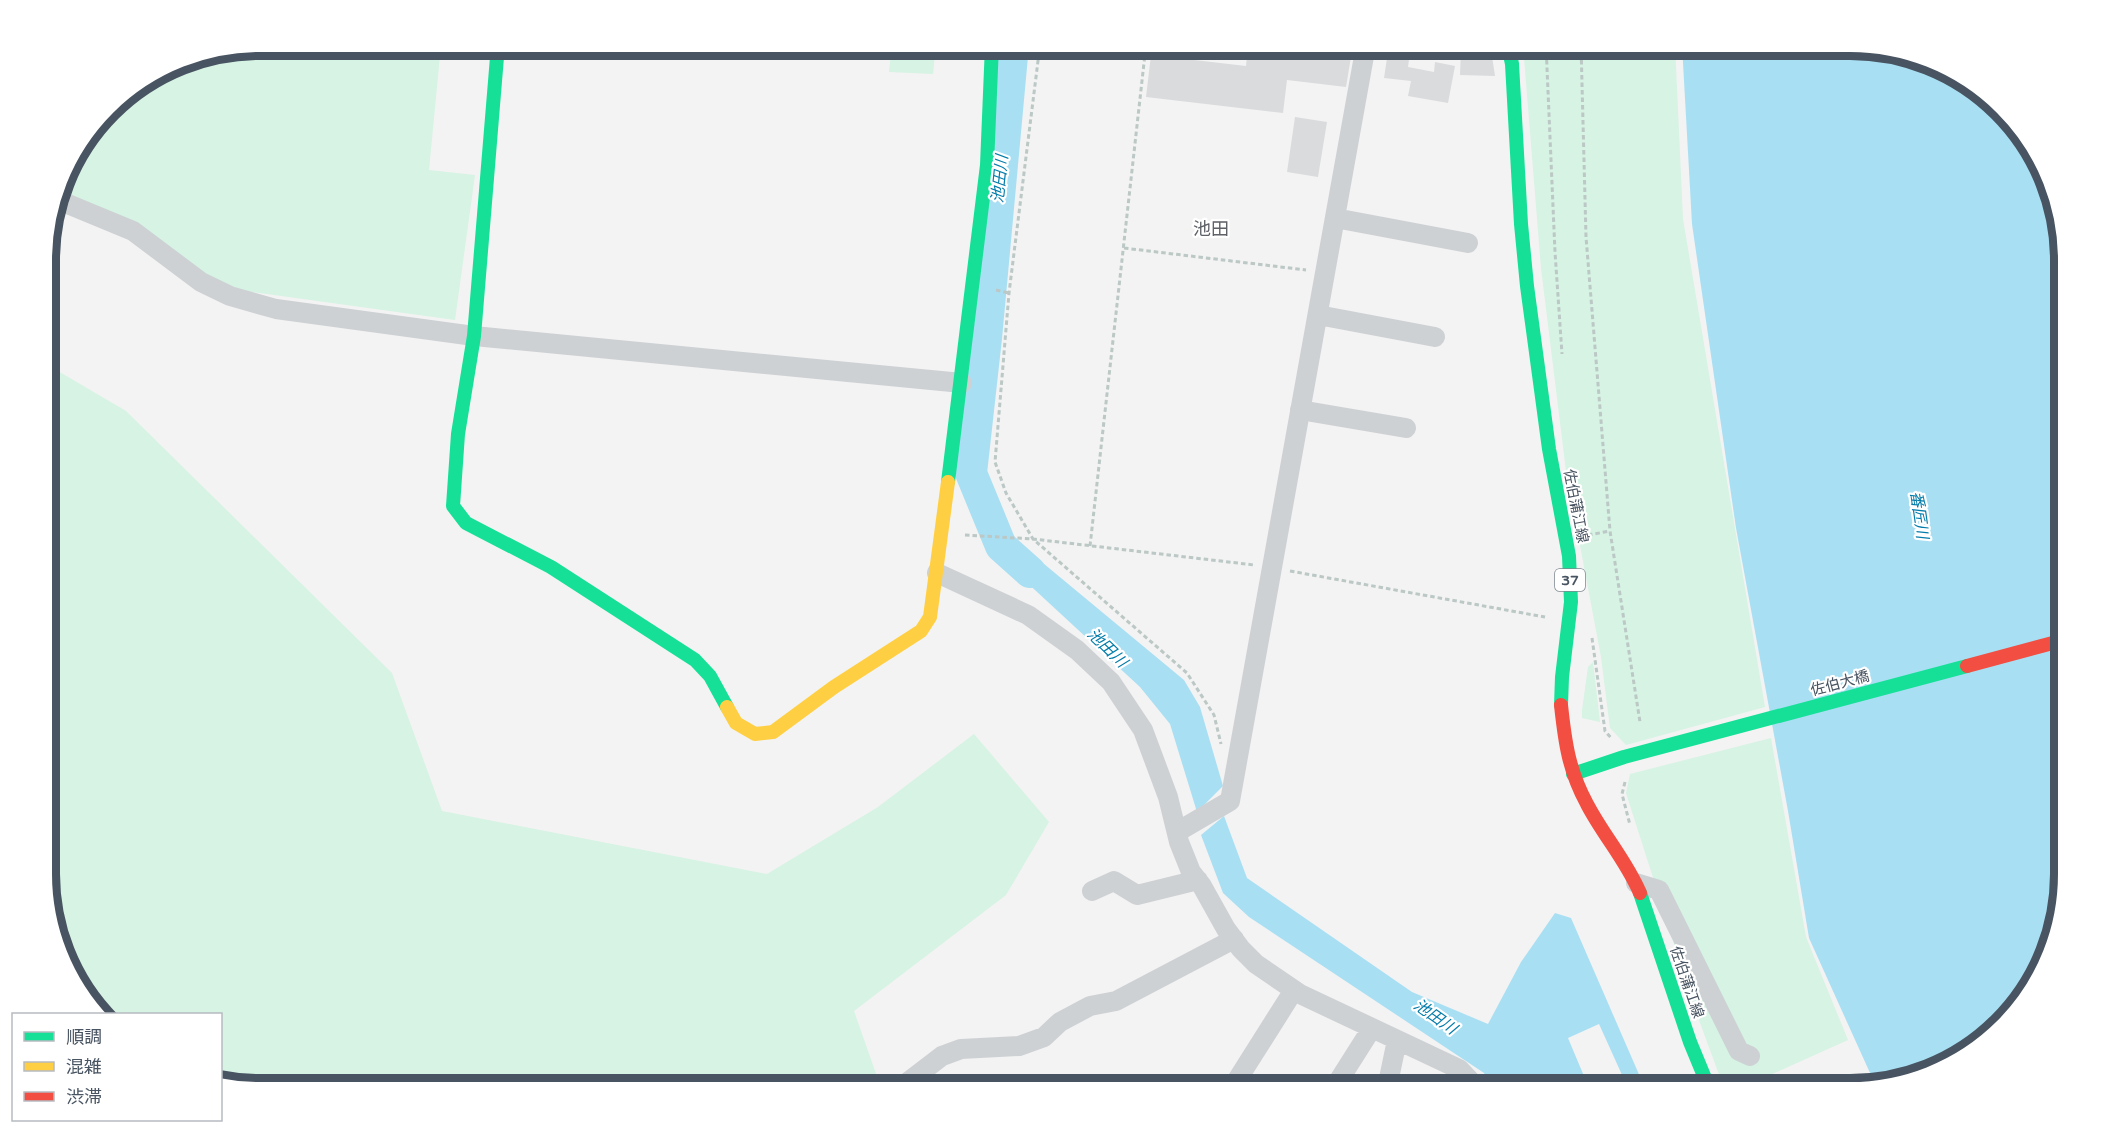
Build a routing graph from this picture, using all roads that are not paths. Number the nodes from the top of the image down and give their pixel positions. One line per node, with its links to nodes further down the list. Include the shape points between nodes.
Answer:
1 (497, 56): 9 (street)
2 (992, 56): 11 (street, via 987,165)
3 (1364, 56): 6 (street)
4 (1510, 56): 16 (street, 佐伯蒲江線 / 37, via 1527,286 1549,449 1569,556 1571,602 1560,702 1565,747)
5 (64, 202): 9 (street, via 133,231 201,282 230,296 276,309)
6 (1335, 218): 7 (street); 8 (street)
7 (1468, 243)
8 (1318, 315): 10 (street); 12 (street)
9 (474, 336): 11 (street); 14 (street, via 458,434 453,506 466,523 551,567 695,660 710,676 736,723 755,734 773,732 921,631 930,617)
10 (1436, 337)
11 (962, 383): 14 (street)
12 (1300, 410): 13 (street); 17 (street, via 1230,801)
13 (1406, 428)
14 (937, 573): 17 (street, via 1028,615 1077,650 1111,682 1143,730)
15 (2054, 643): 16 (street, 佐伯大橋)
16 (1573, 774): 19 (street, 佐伯蒲江線 / 37, via 1596,821)
17 (1178, 832): 18 (street)
18 (1197, 880): 20 (street, via 1137,896 1114,881); 21 (street)
19 (1636, 884): 25 (street, via 1659,890 1739,1051); 30 (street, 佐伯蒲江線 / 37)
20 (1092, 891)
21 (1234, 939): 22 (street, via 1256,964); 31 (street, via 1116,1001 1090,1006 1060,1022 1044,1037 1019,1046 961,1049 942,1056)
22 (1294, 990): 23 (street); 26 (street)
23 (1372, 1028): 24 (street); 27 (street)
24 (1397, 1040): 28 (street); 29 (street, via 1459,1069)
25 (1750, 1056)
26 (1239, 1077)
27 (1341, 1077)
28 (1389, 1077)
29 (1467, 1077)
30 (1704, 1077)
31 (919, 1078)

